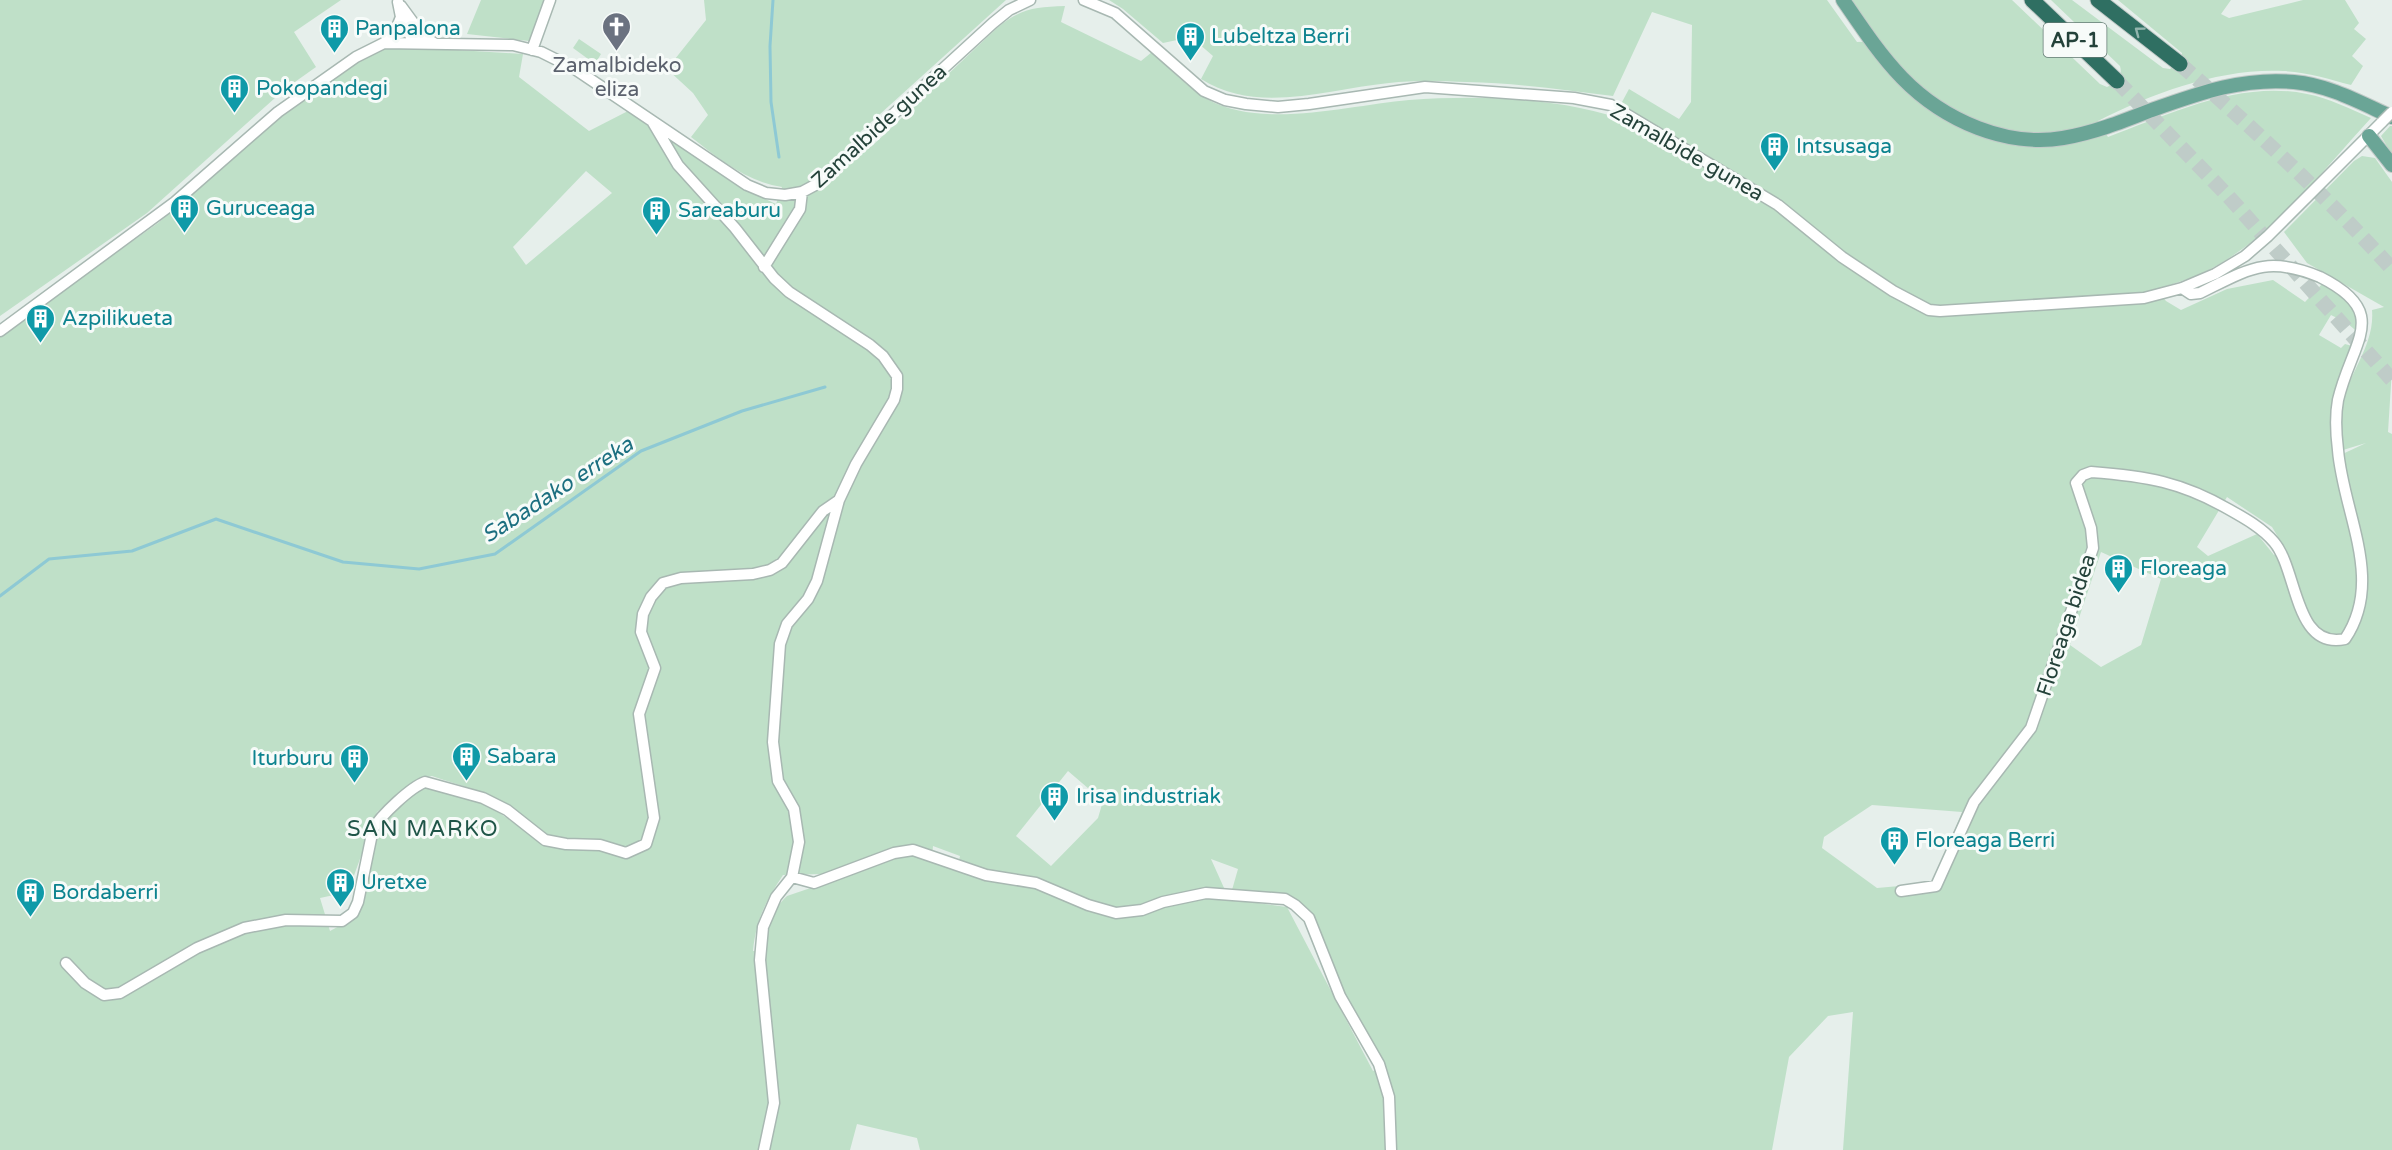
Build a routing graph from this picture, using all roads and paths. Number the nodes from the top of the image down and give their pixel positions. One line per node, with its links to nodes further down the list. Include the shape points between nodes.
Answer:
1 (550, 0): 12 (street)
2 (1030, 0): 19 (street, Zamalbide gunea, via 993,23 824,179)
3 (1084, 0): 21 (street, Zamalbide gunea, via 1116,13 1204,91 1225,100 1278,107 1425,87 1574,98 1611,105 1778,205 1842,257 1929,310 2144,298)
4 (1843, 0): 15 (main road, via 1890,67 1920,96 1953,118 2005,136 2038,140 2080,135 2195,94 2253,82 2309,84)
5 (2032, 0): 14 (highway, AP-1)
6 (2098, 0): 13 (highway, AP-1, one-way to 6)
7 (397, 1): 8 (street); 11 (street, via 423,36)
8 (401, 17): 9 (street, via 410,35); 10 (street, via 395,32)
9 (420, 42): 10 (street, Zamalbide gunea); 11 (street, Zamalbide gunea)
10 (384, 43): 22 (street, via 356,57 278,112 175,202)
11 (434, 43): 12 (street, Zamalbide gunea, via 513,45)
12 (532, 50): 16 (street, Zamalbide gunea, via 575,69)
13 (2180, 64)
14 (2117, 81)
15 (2389, 117): 17 (street)
16 (652, 121): 19 (street, Zamalbide gunea, via 756,189 777,195); 20 (street, via 678,165)
17 (2369, 136): 18 (main road); 21 (street, via 2245,256)
18 (2392, 165)
19 (802, 192): 20 (street, via 800,209)
20 (764, 267): 23 (street, via 789,292 870,345 897,376 894,400)
21 (2182, 288): 25 (street, Floreaga bidea, via 2191,294 2200,293 2255,268 2283,265 2328,281 2361,300 2365,307 2366,332 2338,401 2337,425 2338,452 2364,586 2355,623 2345,639 2322,639 2308,622 2277,545 2253,523 2220,504 2190,489 2147,477 2091,472 2083,475 2076,483 2091,528 2093,548 2031,728 1974,802 1936,886)
22 (0, 331)
23 (839, 500): 24 (street, via 817,581 787,624 780,644 774,742 778,781 794,809 799,842); 26 (street, via 823,511 782,563 770,570 681,578 663,583 651,597 643,614 641,632 655,668 639,714 654,818 646,844 626,853 600,844 545,840 491,802 425,782 416,785 378,820 358,902 353,913 342,921 286,920 244,928 197,948 120,993 104,995 94,990)
24 (792, 877): 27 (street, via 776,897 763,927 760,960 774,1103); 28 (street, via 814,883 894,853 914,850 986,875 1036,883 1116,913 1206,893 1285,899 1296,904 1308,918 1340,996 1379,1064 1389,1097)
25 (1900, 891)
26 (66, 963)
27 (764, 1150)
28 (1391, 1150)

